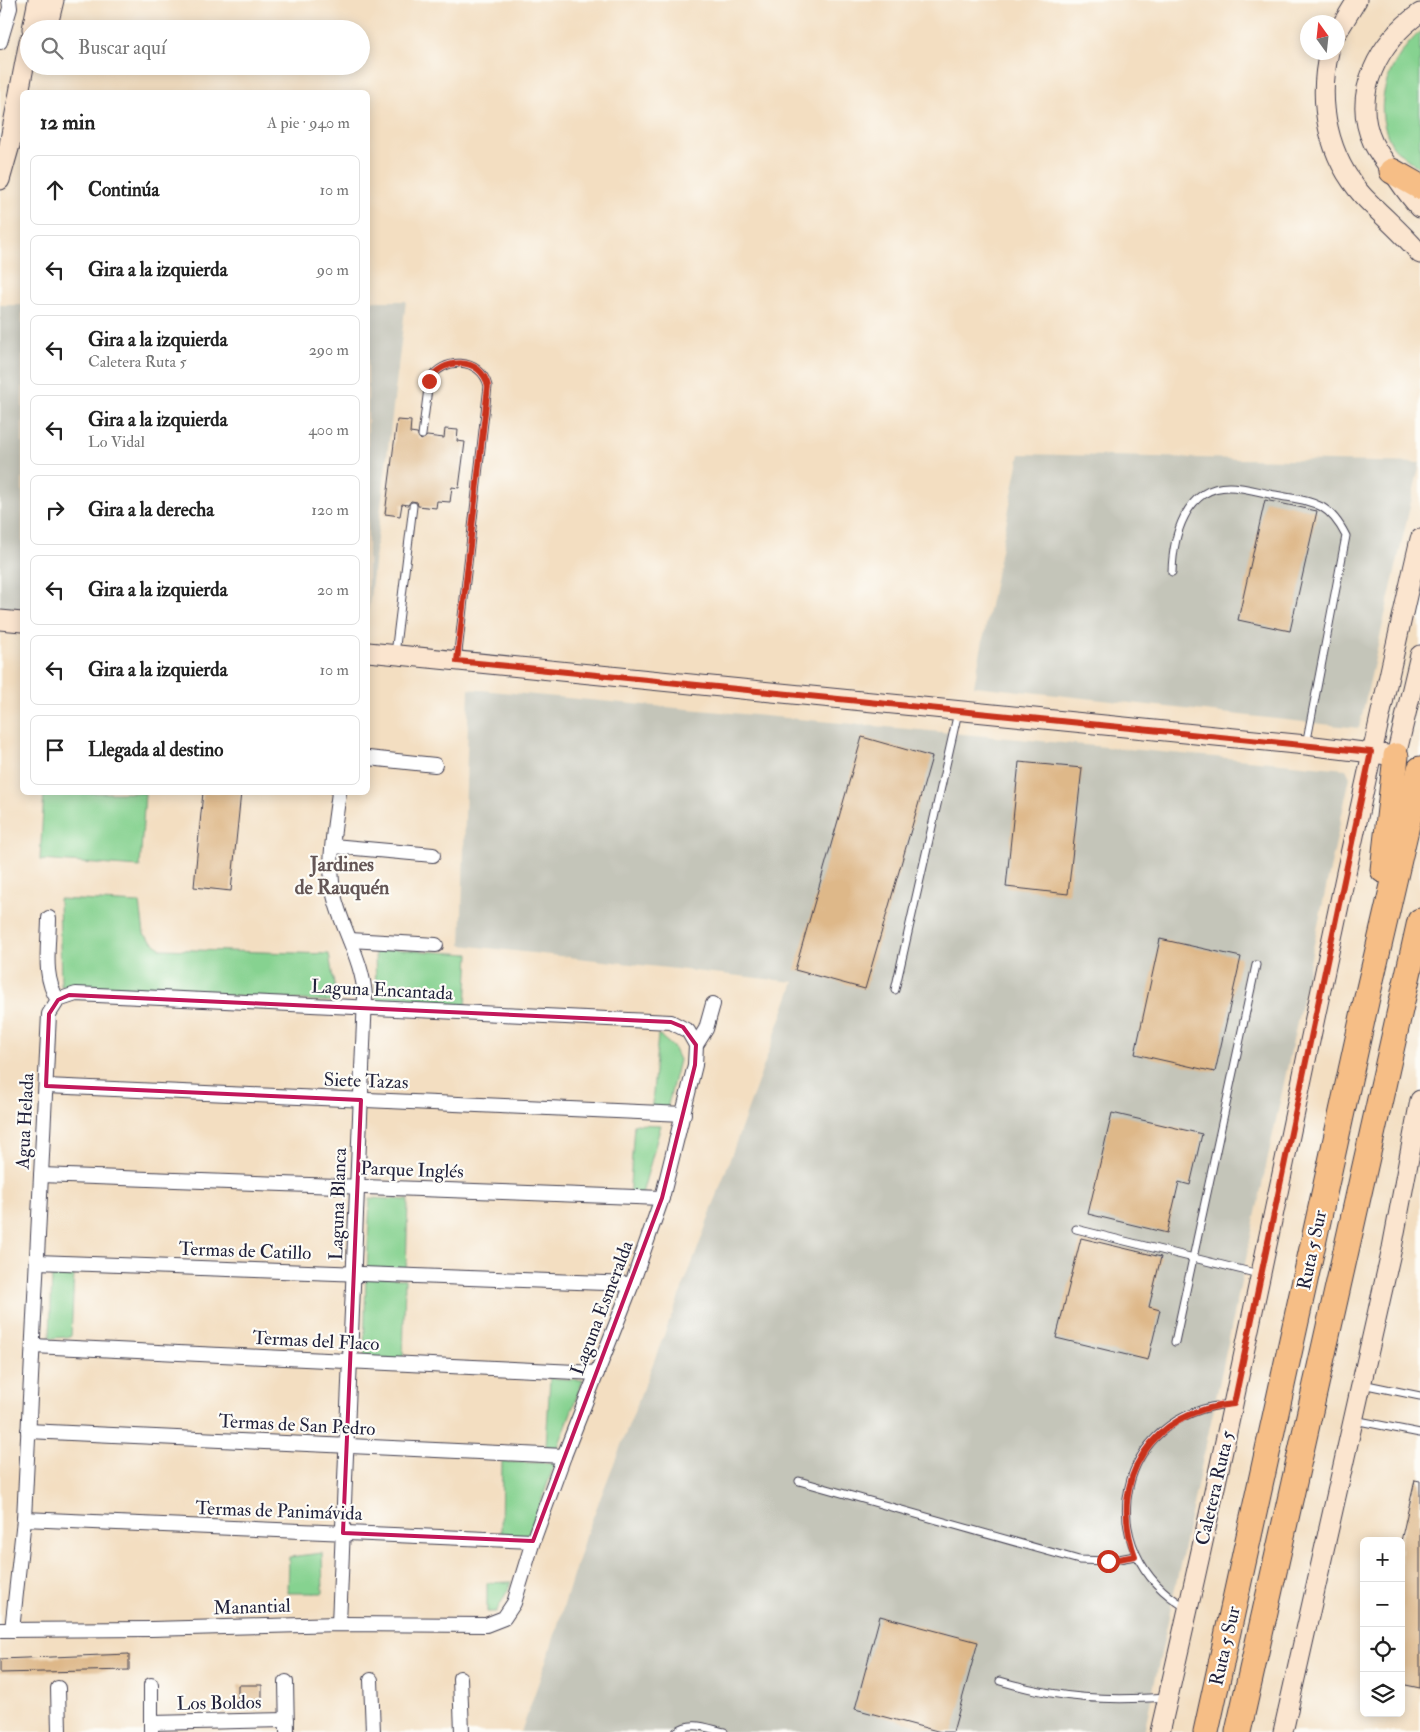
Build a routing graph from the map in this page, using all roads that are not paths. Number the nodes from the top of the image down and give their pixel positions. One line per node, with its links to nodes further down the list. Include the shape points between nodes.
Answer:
1 (9, 0): 9 (street, via 10,8)
2 (38, 0): 6 (street)
3 (54, 0): 7 (street)
4 (1358, 0): 8 (street)
5 (1420, 13): 16 (street, via 1387,44 1366,90 1365,112 1370,134 1376,149)
6 (34, 20)
7 (49, 20)
8 (1345, 20)
9 (0, 42)
10 (1328, 60): 20 (street, via 1324,108 1339,160 1362,194)
11 (22, 75): 15 (street)
12 (33, 75): 13 (street)
13 (28, 90)
14 (20, 113): 15 (street)
15 (8, 150): 17 (street)
16 (1392, 171): 18 (highway); 19 (street)
17 (0, 180)
18 (1420, 187)
19 (1420, 208)
20 (1420, 254)
21 (422, 435): 30 (lane, via 432,374 450,363 479,369 488,386)
22 (414, 506): 28 (lane)
23 (1420, 539): 33 (street, Caletera Ruta 5)
24 (1172, 572): 32 (lane, via 1174,544 1184,517 1195,501 1211,490 1237,487 1318,503 1336,519 1346,536)
25 (0, 620): 26 (street)
26 (20, 622)
27 (370, 652): 28 (street)
28 (395, 654): 30 (street)
29 (1420, 655): 34 (street)
30 (457, 661): 31 (street)
31 (958, 711): 32 (street); 46 (lane)
32 (1306, 745): 33 (street)
33 (1371, 752): 34 (street); 63 (street, Caletera Ruta 5)
34 (1396, 756): 47 (highway)
35 (370, 758): 36 (street)
36 (435, 765)
37 (1420, 769): 47 (highway, Ruta 5 Sur)
38 (339, 795): 39 (street, Laguna Blanca)
39 (333, 846): 40 (street); 43 (street, Laguna Blanca, via 334,895)
40 (433, 855)
41 (49, 918): 48 (street, via 48,972 51,988)
42 (1420, 921): 102 (highway, Ruta 5 Sur)
43 (350, 940): 44 (street); 50 (street, Laguna Blanca, via 362,970)
44 (436, 945)
45 (1256, 965): 60 (lane)
46 (895, 990)
47 (1368, 993): 101 (highway, Ruta 5 Sur)
48 (58, 1000): 50 (street, Laguna Encantada, via 76,994); 52 (street, Agua Helada, via 49,1014)
49 (713, 1004): 51 (street, Laguna Esmeralda, via 706,1029)
50 (365, 1009): 51 (street, Laguna Encantada, via 671,1022 688,1031); 53 (street, Laguna Blanca)
51 (696, 1045): 55 (street, Laguna Esmeralda)
52 (46, 1086): 53 (street, Siete Tazas); 56 (street, Agua Helada)
53 (361, 1100): 55 (street, Siete Tazas); 57 (street, Laguna Blanca)
54 (1420, 1100): 69 (street)
55 (684, 1114): 58 (street, Laguna Esmeralda)
56 (41, 1175): 57 (street, Parque Inglés); 61 (street, Agua Helada)
57 (357, 1187): 58 (street, Parque Inglés); 62 (street, Laguna Blanca)
58 (662, 1198): 64 (street, Laguna Esmeralda)
59 (1076, 1229): 60 (lane)
60 (1192, 1258): 63 (lane); 65 (lane)
61 (37, 1262): 62 (street, Termas de Catillo); 66 (street, Agua Helada)
62 (354, 1274): 64 (street, Termas de Catillo); 67 (street, Laguna Blanca)
63 (1260, 1275): 71 (street, Caletera Ruta 5)
64 (632, 1284): 68 (street, Laguna Esmeralda)
65 (1174, 1342)
66 (33, 1346): 67 (street, Termas del Flaco); 73 (street, Agua Helada)
67 (350, 1361): 68 (street, Termas del Flaco); 75 (street, Laguna Blanca)
68 (597, 1373): 76 (street, Laguna Esmeralda)
69 (1362, 1384): 70 (lane); 72 (street)
70 (1420, 1396)
71 (1234, 1404): 81 (lane, via 1203,1408 1182,1417 1163,1430 1143,1453 1130,1481 1126,1504 1127,1527); 82 (street, Caletera Ruta 5)
72 (1354, 1420): 74 (lane); 103 (street)
73 (28, 1432): 75 (street, Termas de San Pedro); 78 (street, Agua Helada)
74 (1420, 1433)
75 (346, 1446): 76 (street, Termas de San Pedro); 79 (street, Laguna Blanca)
76 (564, 1456): 80 (street, Laguna Esmeralda)
77 (798, 1481): 81 (lane, via 1079,1560 1108,1561)
78 (24, 1519): 79 (street, Termas de Panimávida); 85 (street, Agua Helada)
79 (342, 1533): 80 (street, Termas de Panimávida); 84 (street, Laguna Blanca)
80 (533, 1541): 83 (street, Laguna Esmeralda, via 514,1603)
81 (1135, 1556): 82 (lane, via 1152,1581)
82 (1188, 1609): 92 (street, Caletera Ruta 5)
83 (504, 1618): 84 (street, Manantial, via 486,1625)
84 (339, 1624): 85 (street, Manantial)
85 (6, 1630)
86 (460, 1678): 97 (street)
87 (371, 1680): 96 (street)
88 (1000, 1680): 92 (lane, via 1081,1698)
89 (286, 1682): 93 (street)
90 (151, 1685): 94 (street)
91 (58, 1688): 95 (street)
92 (1168, 1697): 100 (street, Caletera Ruta 5)
93 (287, 1726): 94 (street, Los Boldos)
94 (151, 1727)
95 (59, 1732)
96 (373, 1732)
97 (462, 1732)
98 (676, 1732): 99 (lane, via 695,1724)
99 (724, 1732)
100 (1160, 1732)
101 (1206, 1732)
102 (1238, 1732)
103 (1283, 1732)

